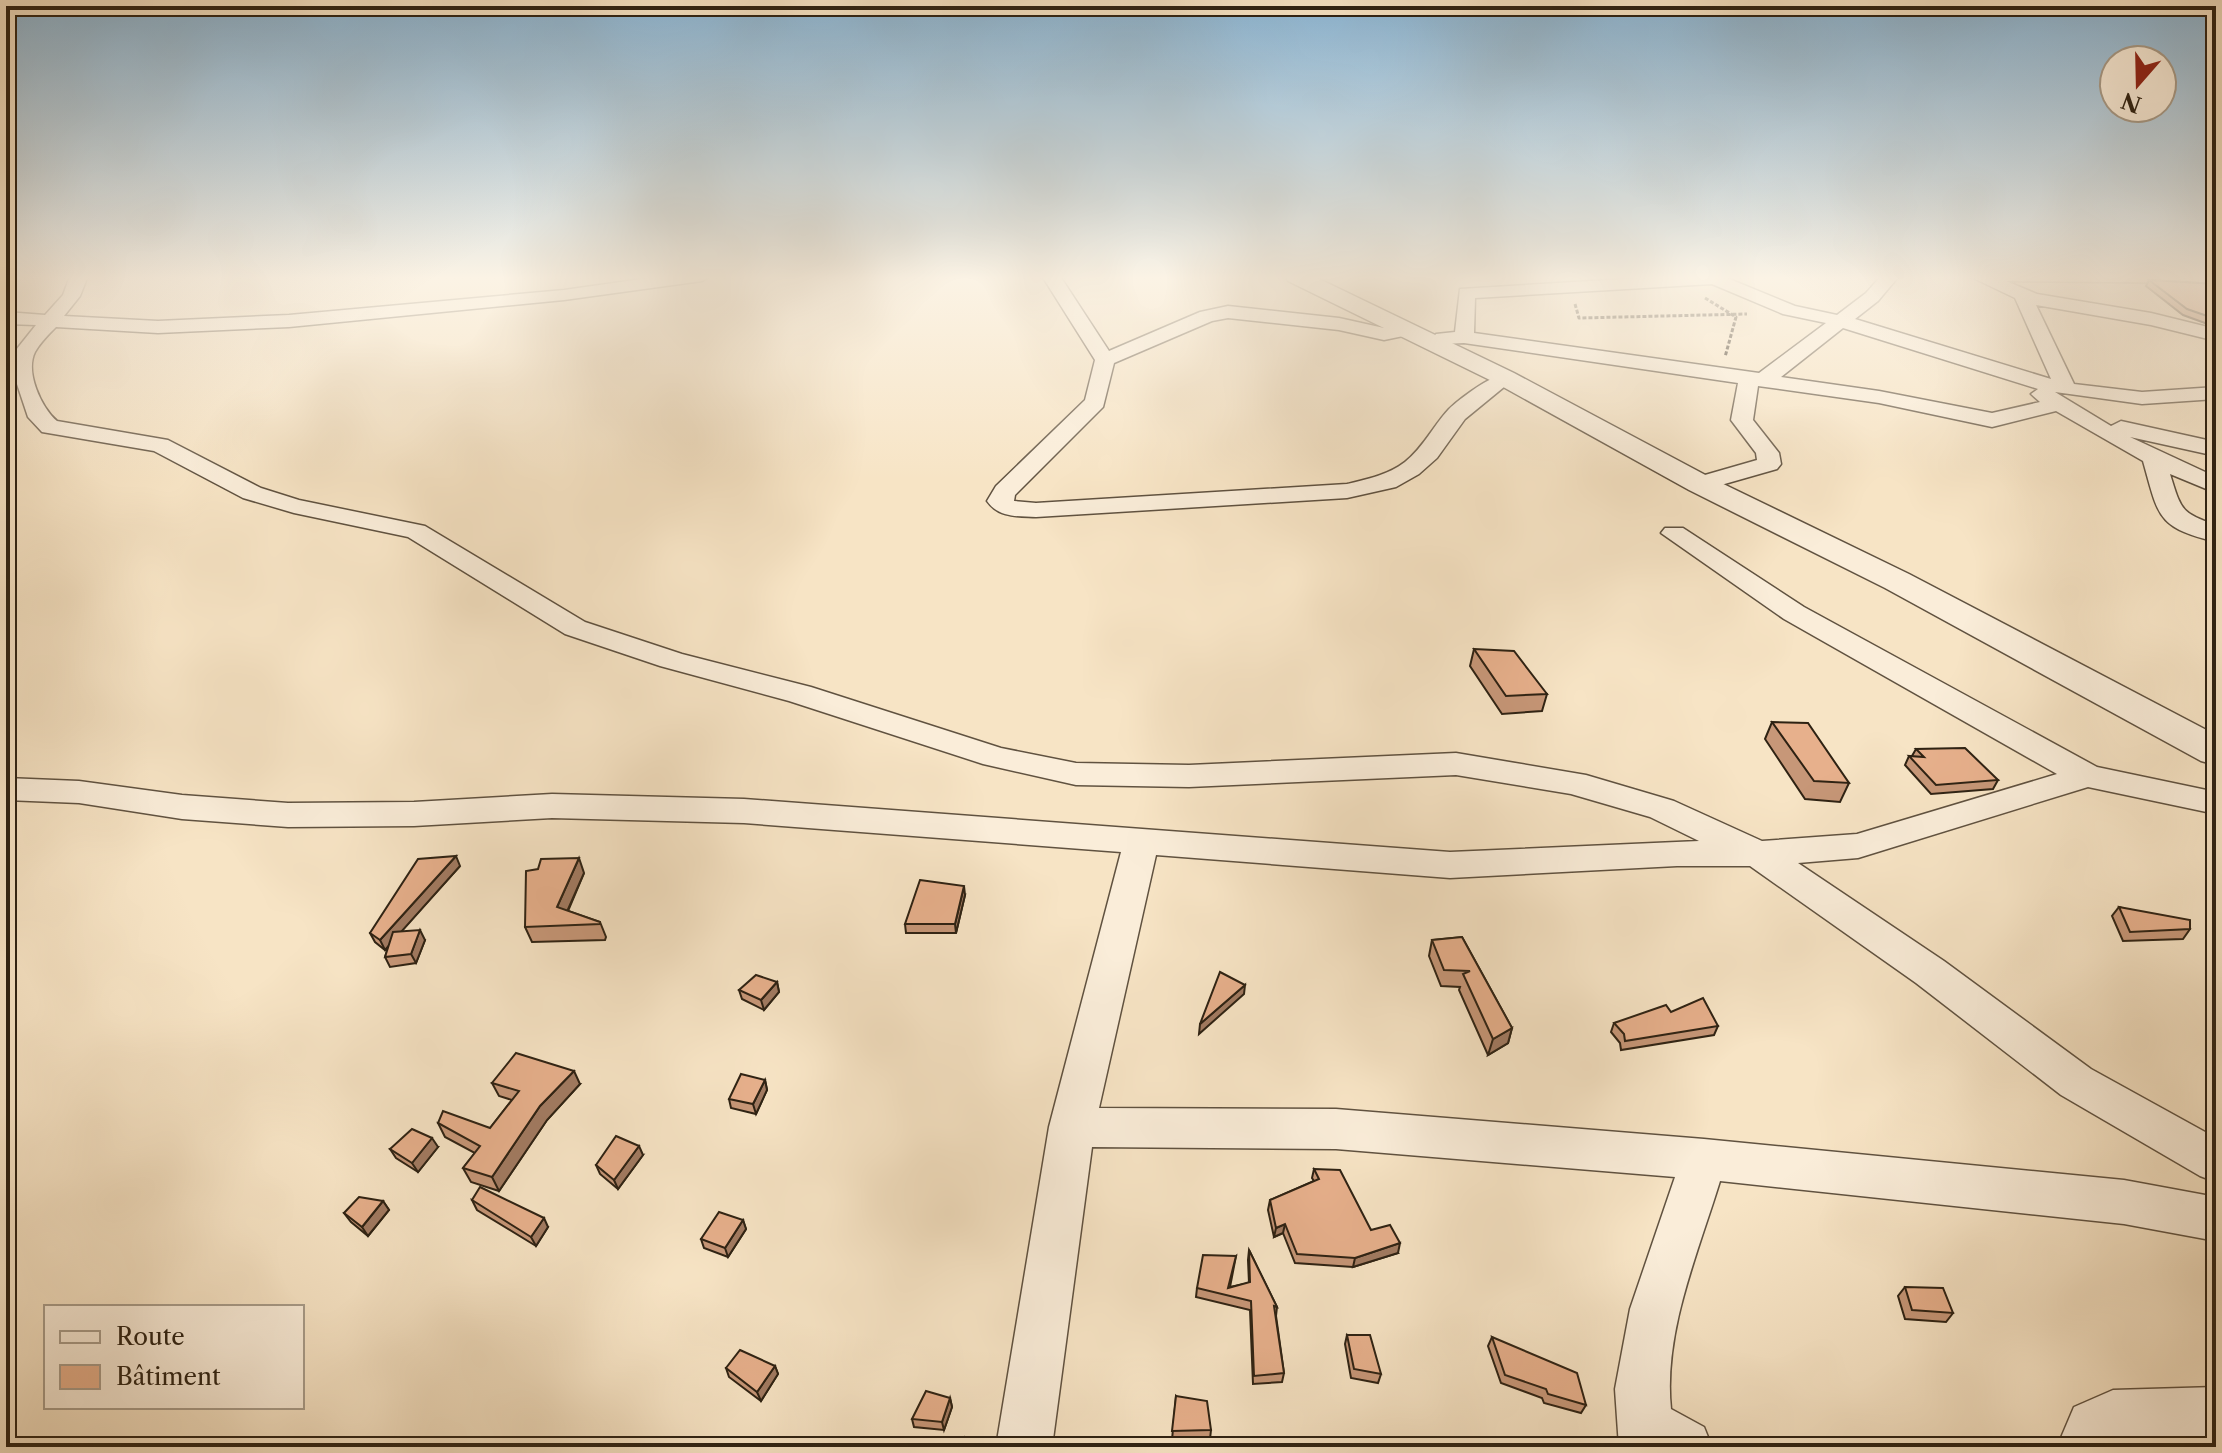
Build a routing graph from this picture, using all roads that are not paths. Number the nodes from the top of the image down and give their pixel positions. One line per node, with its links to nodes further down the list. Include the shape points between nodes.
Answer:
1 (31, 344): 26 (street, via 21,366 39,417 50,427 160,445 252,493 416,531 575,628 605,640 800,694 995,757 1076,774 1189,776 1456,764 1574,783 1647,805)
2 (1095, 344): 9 (street)
3 (1143, 344): 9 (street)
4 (1435, 344): 10 (street)
5 (1511, 344): 11 (street)
6 (1807, 344): 11 (street)
7 (1912, 344): 13 (street)
8 (2042, 344): 13 (street)
9 (1105, 360): 10 (street, via 1095,402 1005,491 999,501 1007,508 1347,491 1387,482 1420,461 1457,414)
10 (1505, 378): 17 (street)
11 (1756, 379): 13 (street, via 1992,420); 17 (street, via 1742,420 1767,453 1769,464)
12 (2216, 393): 13 (street)
13 (2062, 396): 14 (street)
14 (2091, 421): 15 (street); 16 (street)
15 (2216, 449)
16 (2154, 459): 18 (street); 20 (street, via 2170,513)
17 (1700, 484): 21 (street)
18 (2216, 486)
19 (1674, 533): 22 (street, via 1794,613)
20 (2216, 534)
21 (2214, 746)
22 (2087, 776): 24 (street); 26 (street, via 1858,846)
23 (6, 789): 25 (street, via 288,815 552,806 729,811)
24 (2216, 803)
25 (1141, 843): 26 (street, via 1450,865); 27 (street)
26 (1758, 854): 29 (street, via 1930,972 2076,1082)
27 (1072, 1127): 28 (street, via 1336,1129); 33 (street)
28 (1704, 1159): 30 (street, via 2124,1202); 32 (street, via 1655,1309 1642,1389)
29 (2216, 1162)
30 (2216, 1219)
31 (2216, 1414): 34 (street, via 2113,1417 2093,1426)
32 (1659, 1440)
33 (1024, 1447)
34 (2085, 1447)

